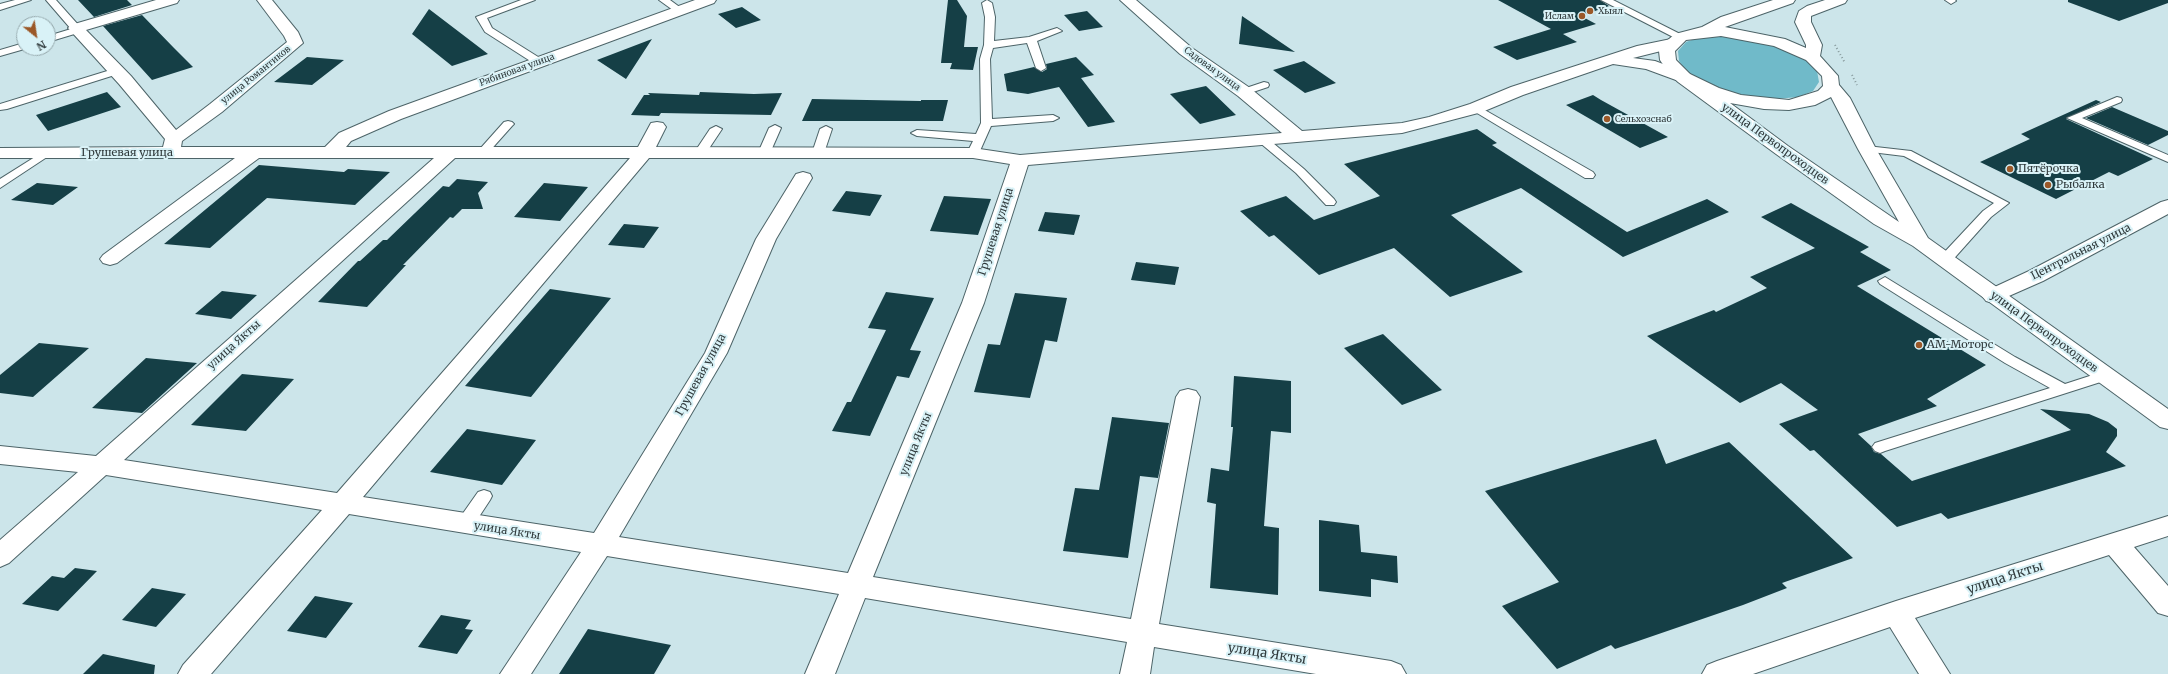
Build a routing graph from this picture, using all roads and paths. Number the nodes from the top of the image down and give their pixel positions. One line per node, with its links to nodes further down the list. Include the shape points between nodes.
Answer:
1 (26, 0): 13 (lane)
2 (52, 0): 15 (lane)
3 (172, 0): 15 (street)
4 (264, 0): 46 (street, улица Романтиков, via 292,35 295,43)
5 (530, 0): 26 (lane, via 481,17 488,30)
6 (664, 0): 14 (lane)
7 (709, 0): 14 (street, Рябиновая улица)
8 (1127, 0): 32 (street, Садовая улица, via 1186,51)
9 (1606, 0): 20 (lane)
10 (1788, 0): 17 (street, улица Первопроходцев, via 1726,20)
11 (1840, 0): 24 (street, via 1804,14 1803,22 1814,45)
12 (987, 3): 21 (lane, via 990,17)
13 (0, 7)
14 (680, 10): 26 (street, Рябиновая улица)
15 (77, 29): 18 (lane); 28 (street)
16 (1057, 31): 19 (lane)
17 (1703, 32): 20 (street, улица Первопроходцев); 24 (street, улица Первопроходцев, via 1760,36)
18 (56, 36)
19 (1030, 40): 21 (lane); 27 (lane)
20 (1676, 40): 25 (street, Грушевая улица); 29 (street, улица Первопроходцев, via 1667,51 1668,60 1674,69)
21 (989, 45): 37 (lane, via 984,59)
22 (16, 48): 23 (lane)
23 (0, 53)
24 (1812, 57): 31 (street, улица Первопроходцев, via 1830,76)
25 (1604, 61): 29 (street, via 1649,64); 35 (street, Грушевая улица)
26 (539, 62): 50 (street, Рябиновая улица, via 395,115 345,137)
27 (1041, 68)
28 (117, 71): 34 (lane); 46 (street)
29 (1688, 80): 31 (street, улица Первопроходцев, via 1738,100 1764,104 1789,105 1809,101 1824,95); 66 (street, улица Первопроходцев, via 1756,132 1875,216)
30 (1264, 85): 32 (lane)
31 (1831, 86): 48 (street, улица Первопроходцев, via 1842,98)
32 (1244, 92): 44 (street, Садовая улица)
33 (2117, 100): 59 (lane, via 2074,118)
34 (3, 107)
35 (1476, 108): 44 (street, Грушевая улица, via 1402,128); 61 (lane)
36 (1053, 118): 37 (lane)
37 (987, 123): 47 (lane)
38 (508, 124): 52 (lane)
39 (657, 128): 55 (street)
40 (716, 128): 56 (lane)
41 (775, 128): 58 (lane)
42 (826, 129): 57 (lane)
43 (917, 133): 47 (lane)
44 (1298, 137): 45 (street, Грушевая улица)
45 (1263, 140): 60 (street, Грушевая улица); 64 (lane, via 1300,171)
46 (172, 146): 49 (street, Грушевая улица); 54 (street, Грушевая улица)
47 (977, 146): 57 (street, Грушевая улица); 60 (street, Грушевая улица)
48 (1867, 149): 66 (street, улица Первопроходцев); 68 (lane, via 1907,153 2003,203 1987,214)
49 (254, 152): 50 (street, Грушевая улица); 67 (street)
50 (330, 152): 51 (street, Грушевая улица)
51 (451, 152): 52 (street, Грушевая улица); 78 (street, улица Якты)
52 (483, 152): 55 (street, Грушевая улица)
53 (0, 153): 54 (street, Грушевая улица)
54 (46, 153): 63 (lane)
55 (644, 153): 56 (street, Грушевая улица); 80 (street)
56 (700, 153): 58 (street, Грушевая улица)
57 (818, 153): 58 (street, Грушевая улица)
58 (764, 154)
59 (2168, 159)
60 (1020, 160): 71 (street, Грушевая улица)
61 (1589, 175)
62 (803, 178): 84 (street, Грушевая улица, via 766,239 716,353)
63 (0, 184)
64 (1330, 202)
65 (2168, 206): 70 (street, Центральная улица)
66 (1920, 242): 68 (street, улица Первопроходцев)
67 (110, 259)
68 (1944, 261): 70 (street, улица Первопроходцев)
69 (1886, 281): 73 (lane, via 2010,360)
70 (1993, 296): 72 (street, улица Первопроходцев)
71 (973, 303): 86 (street, улица Якты)
72 (2105, 376): 73 (lane); 75 (street, улица Первопроходцев)
73 (2063, 389): 76 (lane)
74 (1188, 398): 89 (street)
75 (2168, 421)
76 (1880, 447)
77 (0, 455): 78 (street, улица Якты)
78 (100, 465): 80 (street, улица Якты); 85 (street, улица Якты)
79 (484, 496): 81 (lane)
80 (342, 505): 81 (street, улица Якты); 90 (street)
81 (465, 524): 84 (street, улица Якты)
82 (2168, 526): 83 (street, улица Якты)
83 (2114, 543): 87 (street); 88 (street, улица Якты)
84 (600, 546): 86 (street, улица Якты); 91 (street)
85 (0, 556)
86 (858, 586): 89 (street, улица Якты); 92 (street, улица Якты)
87 (2168, 605)
88 (1896, 613): 95 (street, улица Якты); 96 (street)
89 (1143, 634): 93 (street); 94 (street, улица Якты)
90 (193, 674)
91 (515, 674)
92 (820, 674)
93 (1135, 674)
94 (1391, 674)
95 (1717, 674)
96 (1935, 674)

